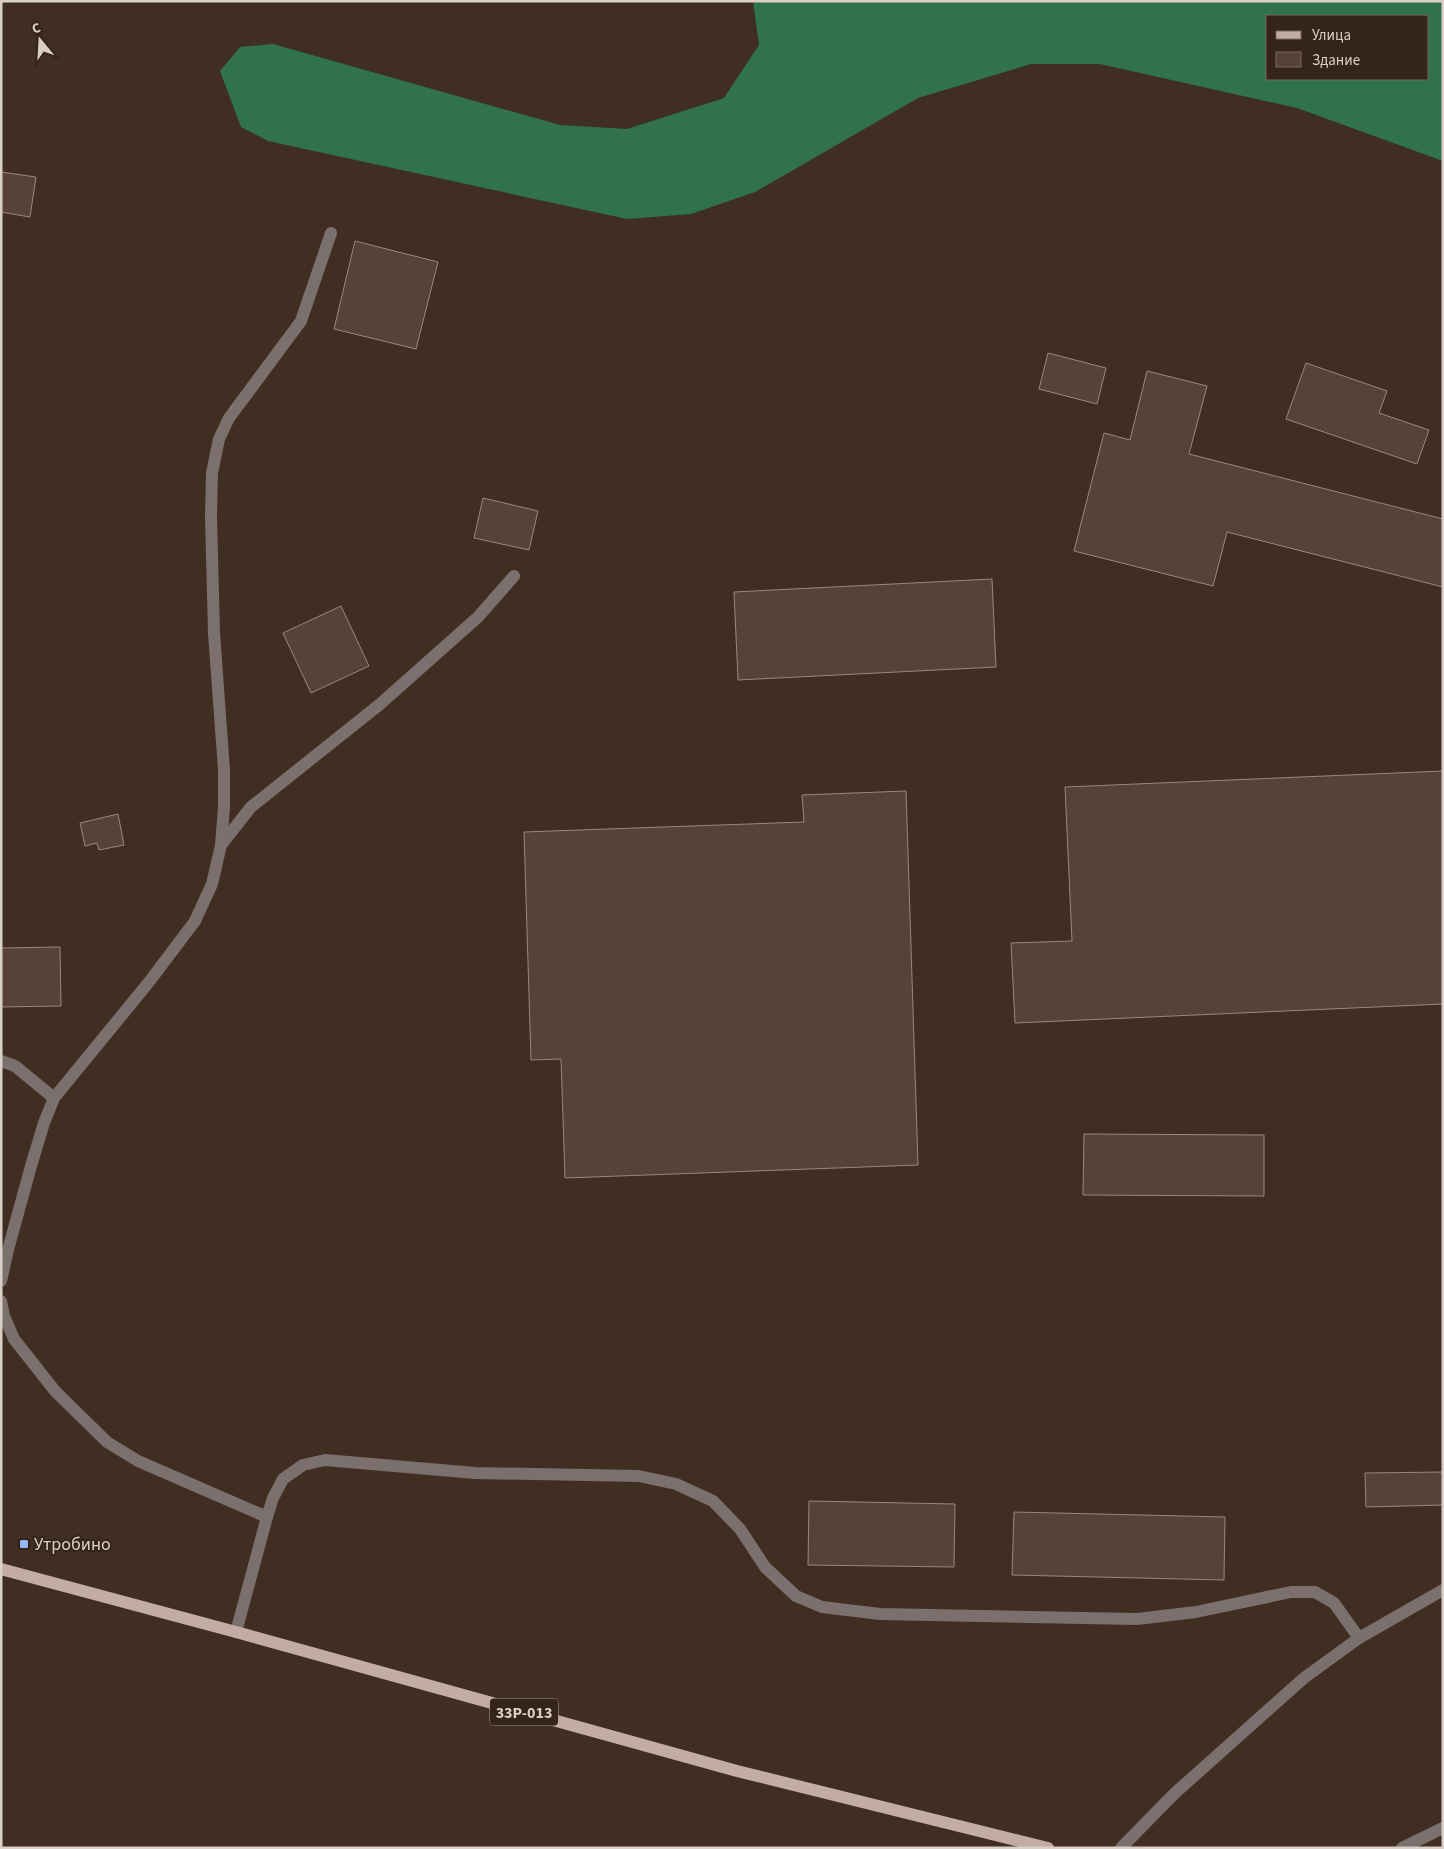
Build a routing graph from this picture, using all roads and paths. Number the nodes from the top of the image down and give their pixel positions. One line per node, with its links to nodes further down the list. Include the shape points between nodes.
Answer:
1 (331, 233): 3 (street, via 301,321 229,418 219,439 212,473 210,517 214,633 224,770)
2 (514, 576): 3 (street, via 478,617 379,705 250,806)
3 (221, 845): 5 (street, via 212,884 194,921 149,982)
4 (1, 1061): 5 (street, via 15,1066)
5 (54, 1098): 6 (street, via 31,1166)
6 (1, 1281)
7 (1, 1301): 8 (street, via 14,1339 55,1391 107,1442 138,1461)
8 (267, 1517): 11 (street); 12 (street, via 283,1479 303,1465 325,1460 475,1473 639,1476 676,1484 713,1501 740,1529 765,1567 796,1596 822,1607 880,1614 1137,1619 1196,1612 1291,1592 1315,1592 1334,1603)
9 (1, 1569): 11 (main road, 33Р-013)
10 (1443, 1590): 12 (street)
11 (236, 1632): 14 (main road, 33Р-013, via 737,1771)
12 (1359, 1638): 15 (street, via 1304,1678 1176,1793)
13 (1443, 1828): 16 (street)
14 (1048, 1848)
15 (1121, 1848)
16 (1402, 1848)

